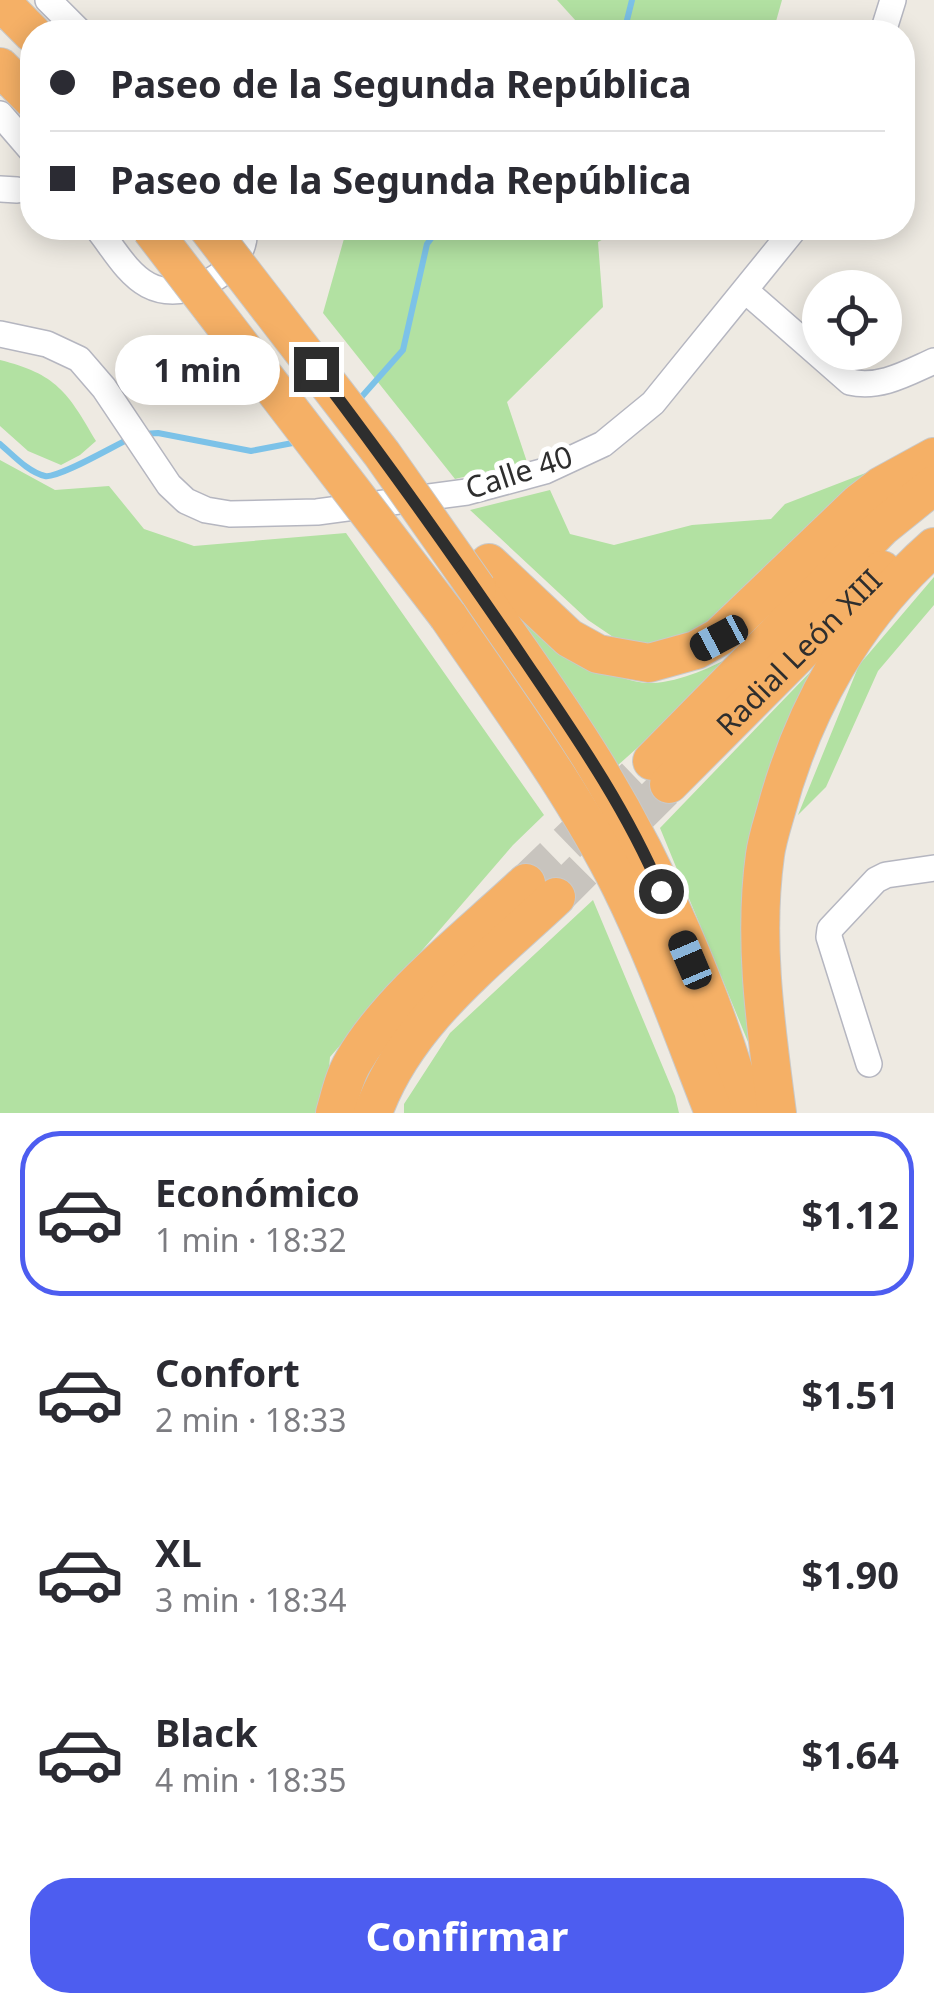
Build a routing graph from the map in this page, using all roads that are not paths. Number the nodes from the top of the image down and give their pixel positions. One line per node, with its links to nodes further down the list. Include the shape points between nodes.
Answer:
1 (48, 0): 4 (street)
2 (0, 1): 3 (highway)
3 (20, 20)
4 (68, 20)
5 (0, 67): 6 (highway)
6 (20, 87)
7 (0, 114): 8 (street)
8 (20, 137)
9 (106, 240): 12 (street, via 148,285 169,292 216,278)
10 (159, 240): 23 (highway, bridge, via 448,616 564,786)
11 (217, 240): 21 (highway, bridge)
12 (244, 240)
13 (786, 240): 14 (street, Calle 40)
14 (746, 291): 15 (street, Calle 40, via 654,404 604,444 545,470 466,492 317,512 230,514 186,500 168,485 79,360 47,344); 16 (street, via 850,382 884,382)
15 (0, 334)
16 (934, 361)
17 (934, 457): 21 (highway, via 858,504 719,638 674,658 649,663 598,654)
18 (934, 485): 19 (highway, Radial León XIII, via 870,539 661,773)
19 (934, 528)
20 (934, 547): 30 (highway, via 853,640 811,709 788,765 765,852 760,924)
21 (483, 576): 29 (highway, via 647,856)
22 (934, 868): 24 (street, via 876,880 830,929)
23 (645, 939): 27 (highway); 28 (highway)
24 (869, 1064)
25 (335, 1113): 26 (highway, via 351,1065 401,1000 541,890 404,1049)
26 (373, 1113)
27 (693, 1113)
28 (714, 1113)
29 (746, 1113)
30 (778, 1113)

